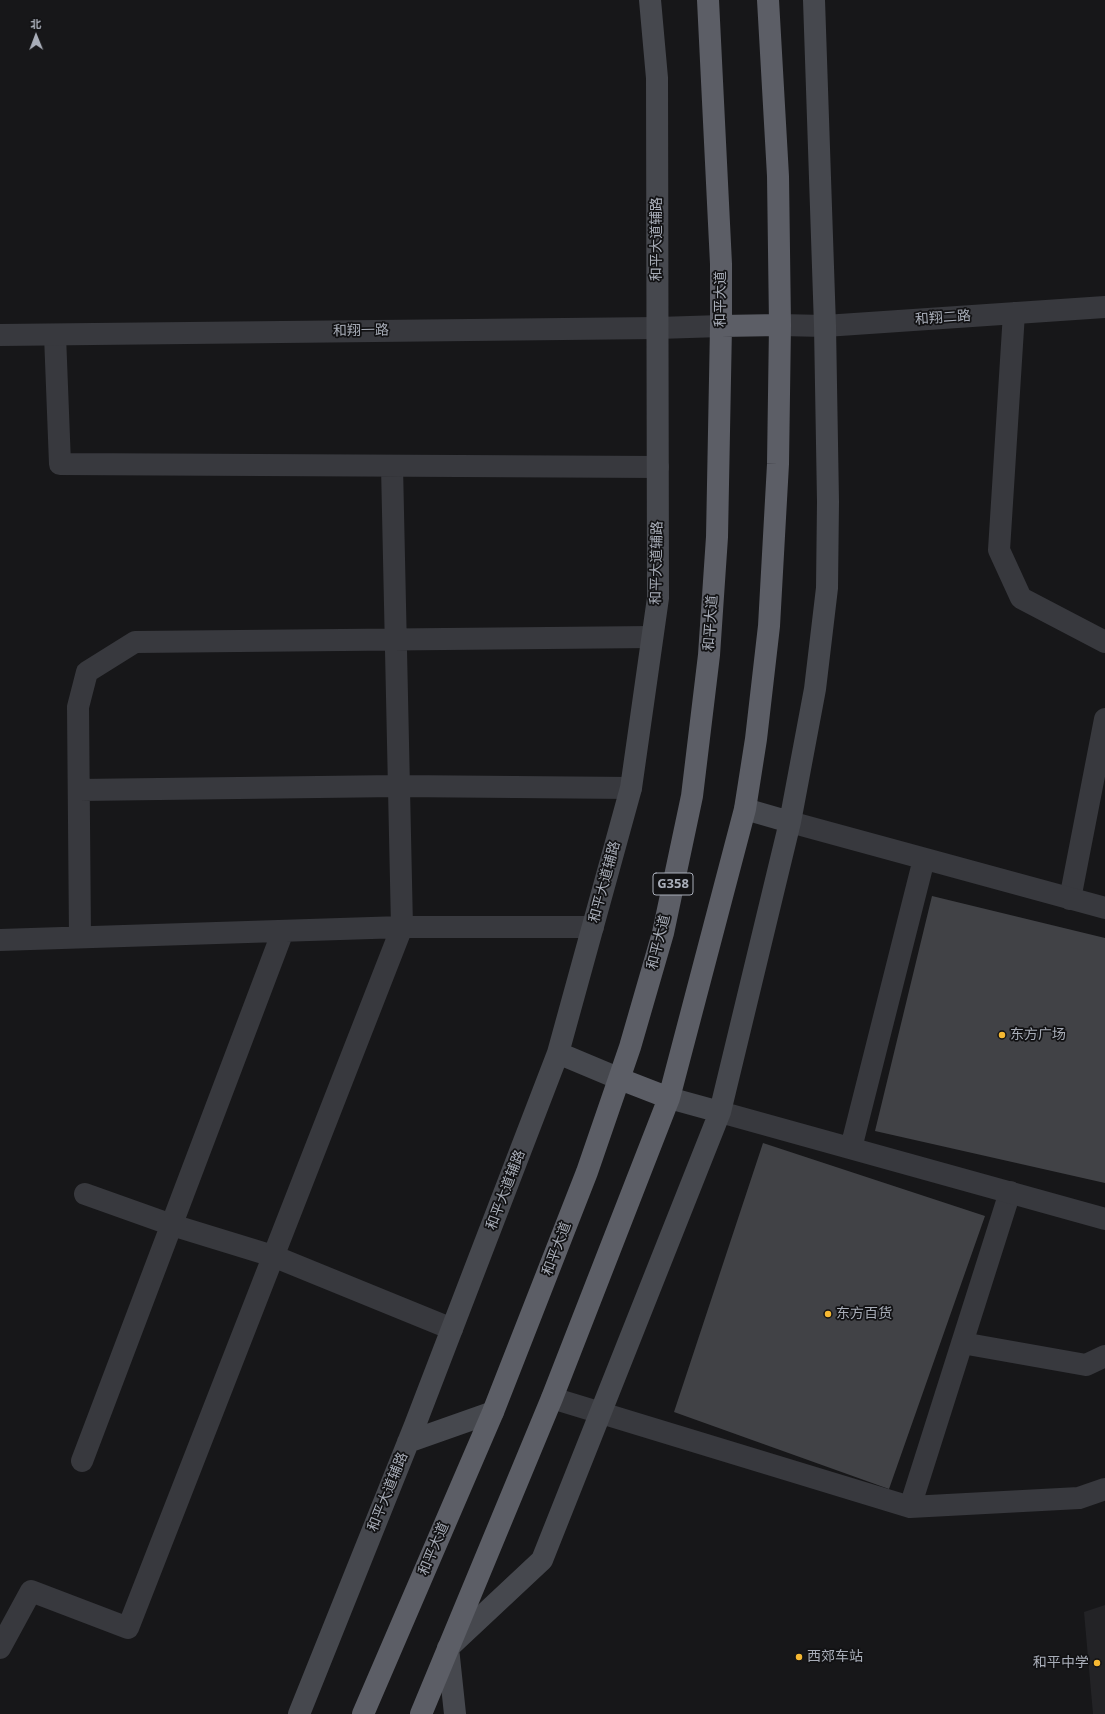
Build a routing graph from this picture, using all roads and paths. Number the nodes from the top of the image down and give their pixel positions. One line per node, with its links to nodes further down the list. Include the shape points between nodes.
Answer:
1 (650, 0): 10 (main road, 和平大道辅路, via 657,78)
2 (708, 0): 7 (highway, 和平大道 / G358)
3 (768, 0): 8 (highway, via 778,176)
4 (814, 0): 9 (main road)
5 (1105, 307): 6 (street, 和翔二路)
6 (1014, 313): 9 (street, 和翔二路); 17 (street, via 999,550 1021,598)
7 (721, 326): 8 (highway); 10 (street, 和翔一路); 34 (highway, 和平大道 / G358, via 717,537 709,655 692,796 663,933)
8 (780, 326): 9 (street, 和翔二路); 23 (highway, via 778,464 769,626)
9 (825, 326): 24 (main road, via 827,588 815,688)
10 (658, 328): 12 (street, 和翔一路); 14 (main road, 和平大道辅路)
11 (0, 334): 12 (street, 和翔一路)
12 (55, 334): 13 (street, via 60,464)
13 (392, 466): 14 (street); 16 (street)
14 (658, 467): 15 (main road, 和平大道辅路, via 658,598)
15 (652, 637): 16 (street); 21 (main road, 和平大道辅路)
16 (395, 639): 20 (street); 22 (street, via 135,642 87,672 78,707)
17 (1105, 642)
18 (1105, 719): 19 (street)
19 (1103, 744): 26 (street)
20 (398, 786): 21 (street); 22 (street); 28 (street)
21 (631, 788): 29 (main road, 和平大道辅路)
22 (79, 790): 31 (street)
23 (745, 810): 24 (main road); 35 (highway)
24 (790, 822): 25 (street); 36 (main road)
25 (924, 858): 26 (street); 37 (street)
26 (1070, 899): 27 (street)
27 (1105, 908)
28 (402, 927): 29 (street); 30 (street); 42 (street)
29 (593, 927): 33 (main road, 和平大道辅路)
30 (283, 931): 31 (street); 41 (street)
31 (80, 937): 32 (street)
32 (0, 940)
33 (558, 1053): 34 (main road); 43 (main road, 和平大道辅路)
34 (620, 1079): 35 (highway); 47 (highway, 和平大道 / G358, via 588,1172)
35 (669, 1098): 36 (main road); 46 (highway)
36 (720, 1112): 37 (street); 48 (main road)
37 (851, 1148): 38 (street)
38 (1010, 1192): 40 (street); 44 (street)
39 (84, 1194): 41 (street)
40 (1105, 1218)
41 (172, 1225): 42 (street); 50 (street)
42 (273, 1256): 43 (street); 53 (street, via 128,1628 31,1591)
43 (452, 1329): 49 (main road, 和平大道辅路)
44 (962, 1343): 45 (street, via 1086,1365); 52 (street)
45 (1105, 1356)
46 (552, 1398): 48 (street); 54 (highway)
47 (493, 1412): 49 (main road); 56 (highway, 和平大道 / G358)
48 (600, 1412): 52 (street); 54 (main road, via 542,1560)
49 (408, 1442): 55 (main road, 和平大道辅路)
50 (82, 1461)
51 (1105, 1489): 52 (street, via 1079,1498)
52 (910, 1507)
53 (0, 1648)
54 (448, 1648): 57 (highway); 58 (main road)
55 (299, 1714)
56 (363, 1714)
57 (421, 1714)
58 (455, 1714)

